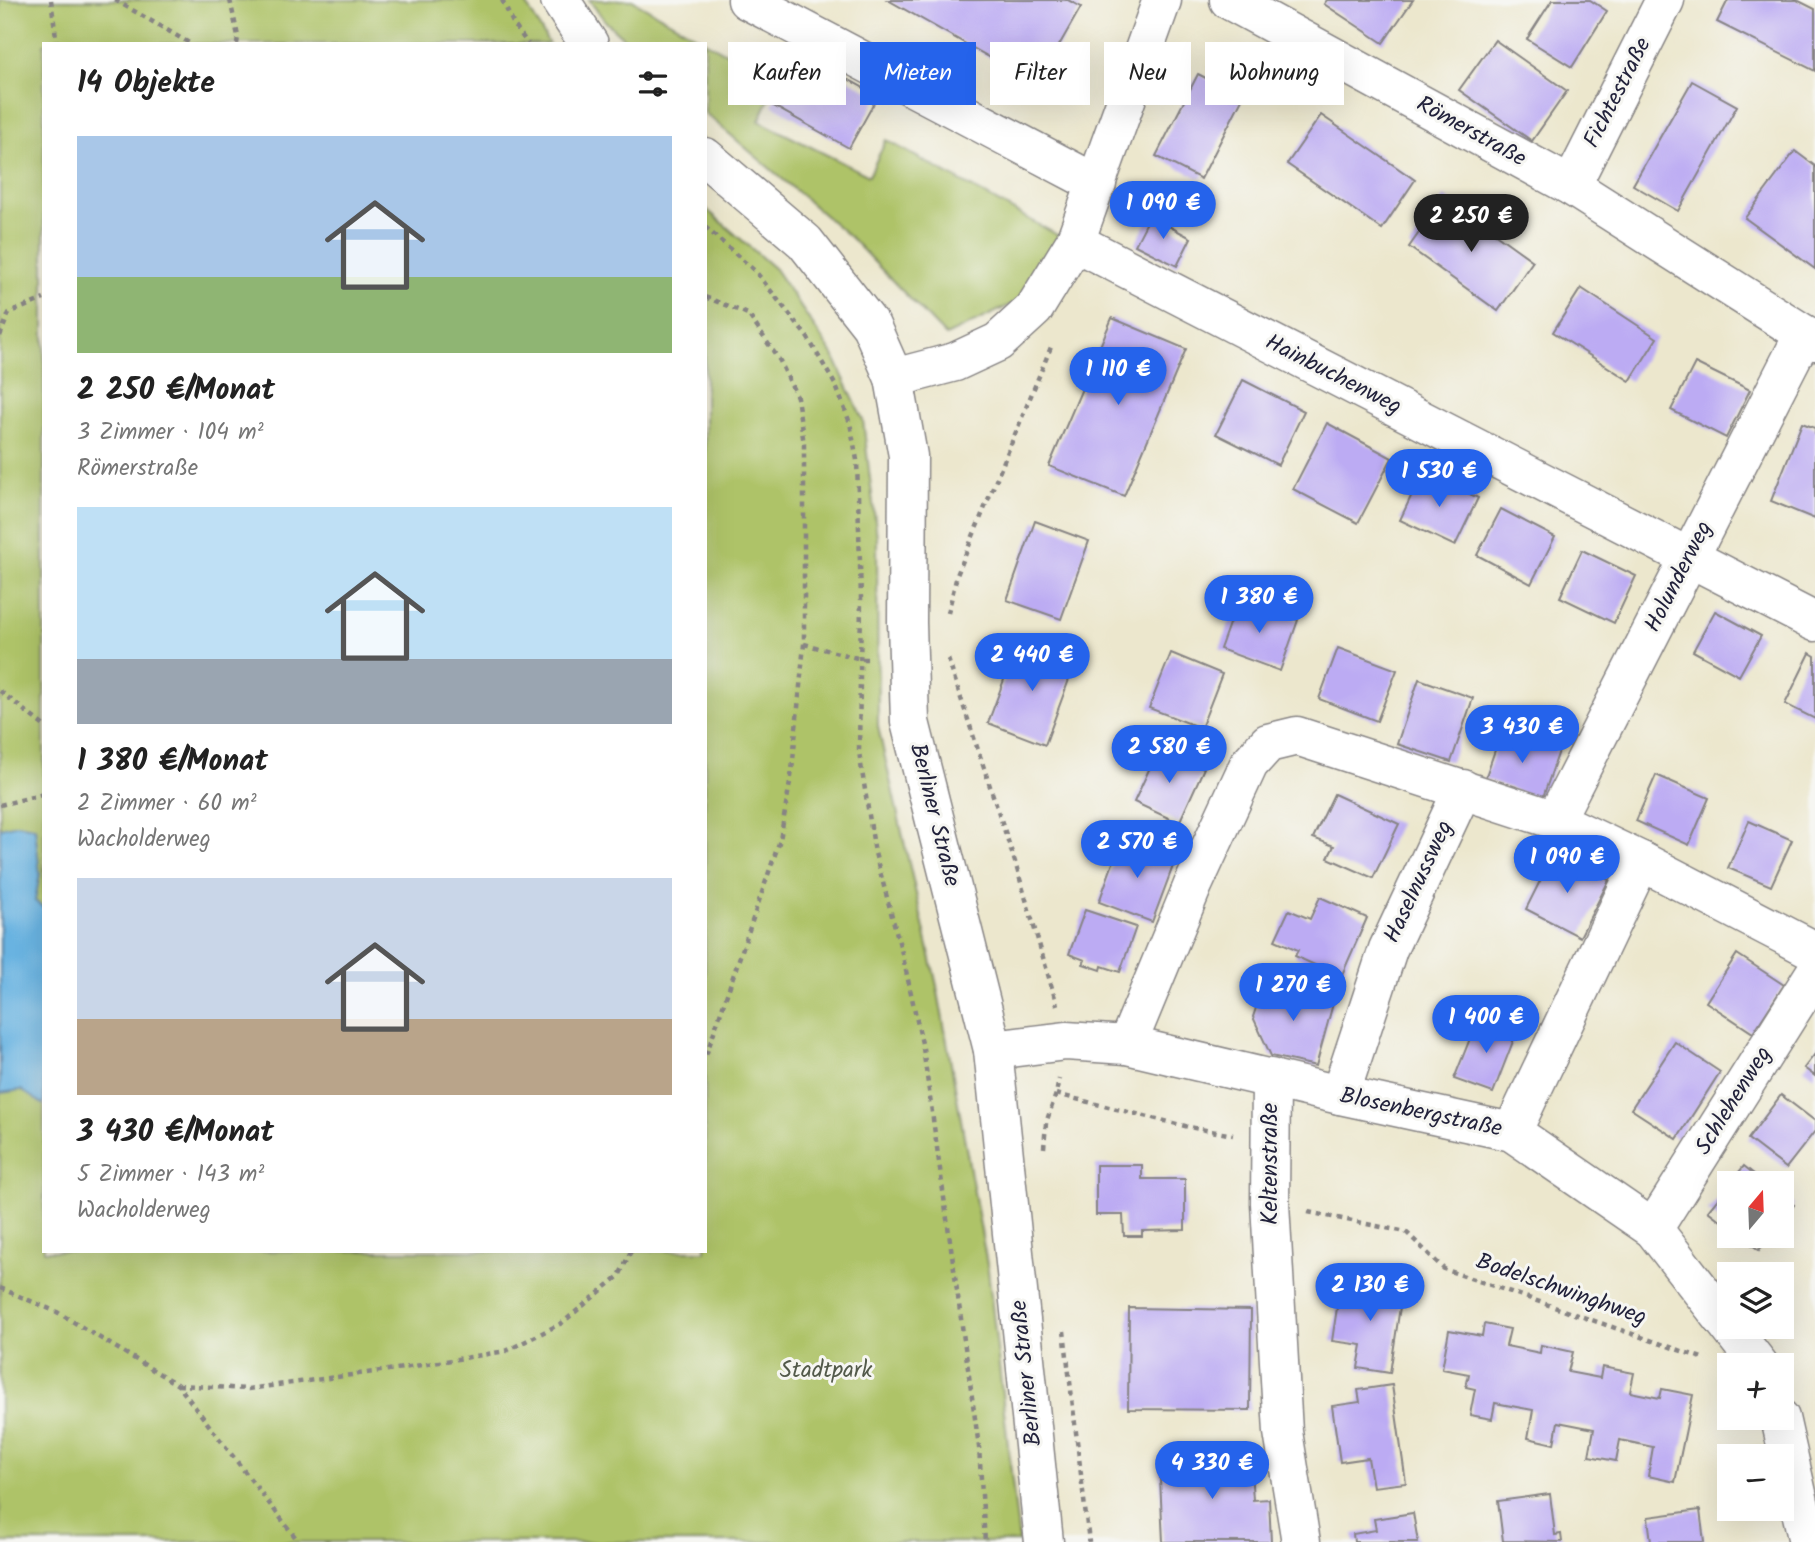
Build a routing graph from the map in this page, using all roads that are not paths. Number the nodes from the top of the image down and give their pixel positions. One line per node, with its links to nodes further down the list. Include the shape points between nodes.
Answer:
1 (560, 0): 6 (street)
2 (747, 0): 8 (street)
3 (1162, 0): 8 (street)
4 (1229, 0): 9 (street, Römerstraße)
5 (1665, 0): 9 (street, Fichtestraße)
6 (588, 42)
7 (707, 159): 12 (street, Berliner Straße, via 805,242 871,326)
8 (1097, 184): 10 (street)
9 (1571, 186): 11 (street, Römerstraße)
10 (1075, 242): 12 (street, via 1034,309 998,342 955,362); 13 (street, Hainbuchenweg)
11 (1809, 337): 13 (street, Holunderweg)
12 (894, 378): 21 (street, Berliner Straße, via 908,456 910,722)
13 (1689, 558): 14 (street, Hainbuchenweg); 16 (street, Holunderweg)
14 (1815, 622)
15 (1463, 789): 16 (street); 20 (street, via 1297,736 1268,743 1249,764); 23 (street, Haselnussweg, via 1388,948)
16 (1555, 820): 17 (street)
17 (1641, 861): 18 (street); 24 (street)
18 (1815, 951)
19 (1815, 973): 25 (street, Schlehenweg)
20 (1127, 1045): 21 (street, Blosenbergstraße, via 1066,1041); 22 (street, Blosenbergstraße)
21 (993, 1050): 28 (street, Berliner Straße)
22 (1271, 1078): 23 (street, Blosenbergstraße); 29 (street, Keltenstraße, via 1270,1203 1283,1432)
23 (1340, 1095): 24 (street, Blosenbergstraße)
24 (1512, 1132): 25 (street, Blosenbergstraße)
25 (1653, 1229): 26 (street, Blosenbergstraße)
26 (1750, 1353)
27 (1783, 1430): 30 (street)
28 (1044, 1542)
29 (1301, 1542)
30 (1808, 1542)

